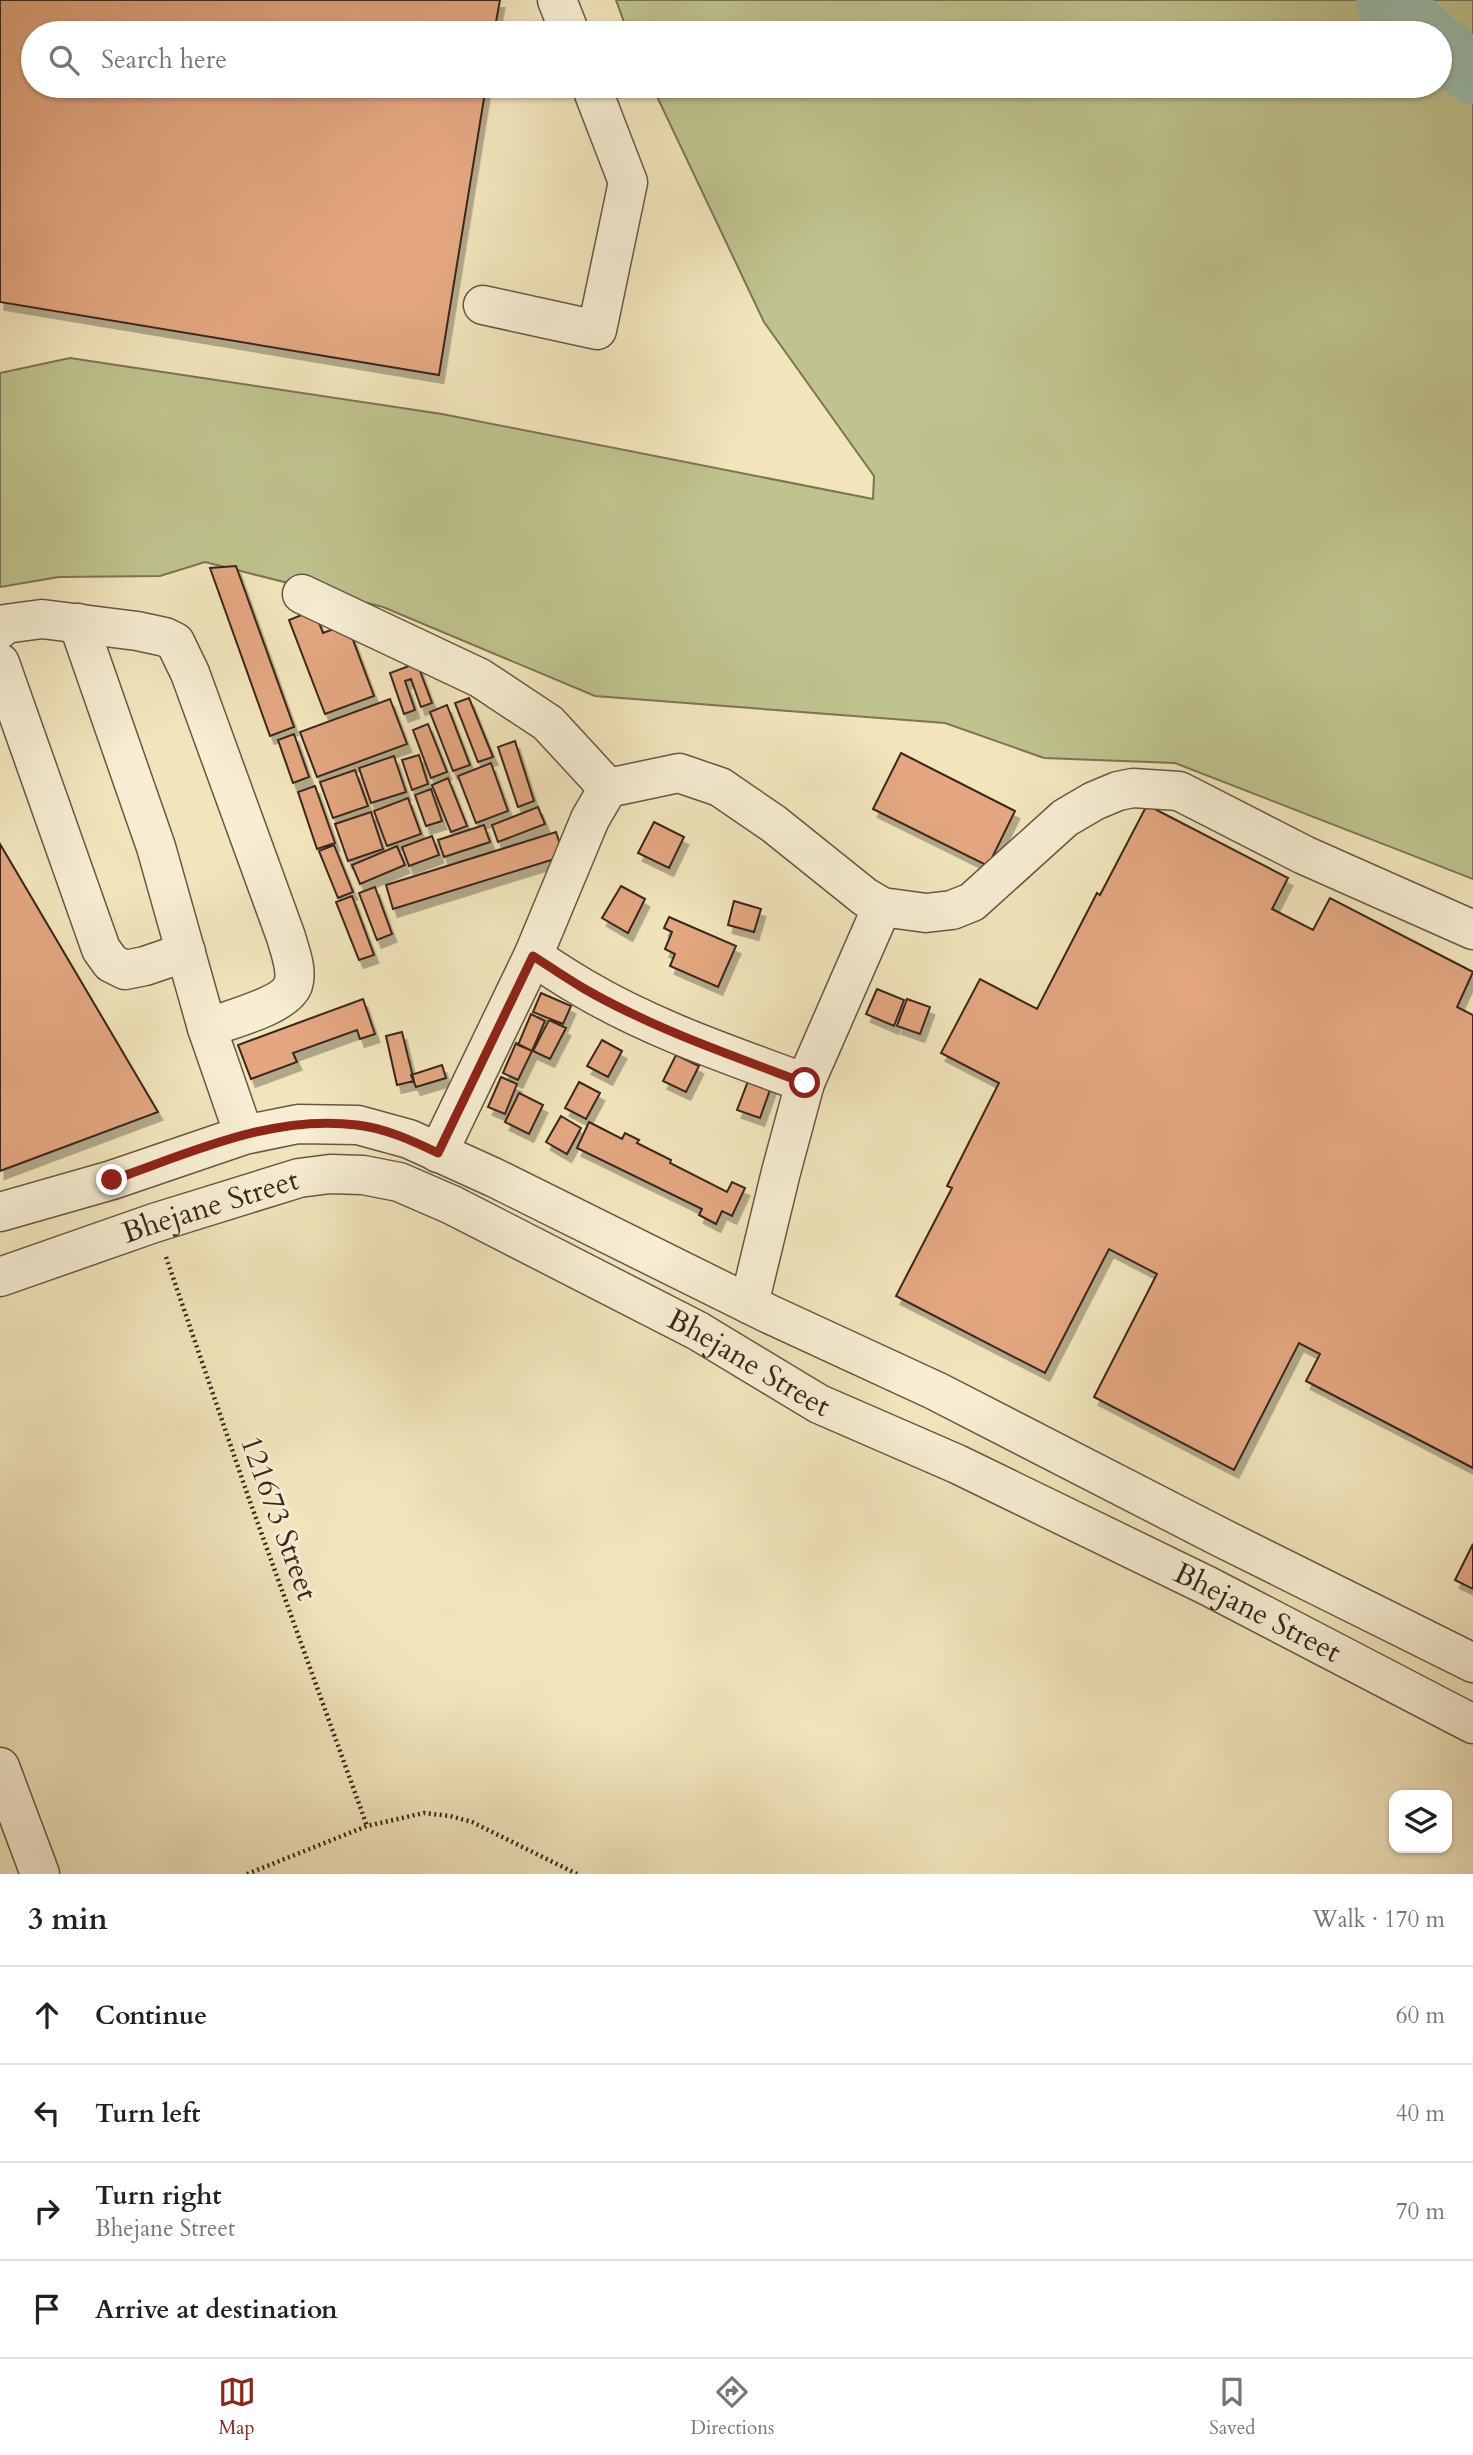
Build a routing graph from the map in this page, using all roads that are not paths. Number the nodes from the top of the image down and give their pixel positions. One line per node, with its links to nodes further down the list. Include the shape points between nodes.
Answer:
1 (557, 0): 2 (street)
2 (565, 21)
3 (596, 98): 4 (street, via 628,182 597,330)
4 (483, 305)
5 (302, 594): 9 (street, via 480,678 548,723)
6 (78, 623): 7 (street, via 41,619 5,624); 12 (street, via 156,847); 14 (street, via 175,642 286,937 294,969 286,996)
7 (0, 629)
8 (0, 663): 12 (street, via 106,957 125,970)
9 (608, 789): 10 (street, via 679,773 720,787); 13 (street, via 590,819)
10 (882, 907): 11 (street, via 926,913 972,902 1066,818 1118,791 1153,788 1179,791 1304,855); 15 (street)
11 (1473, 930)
12 (186, 952): 14 (street)
13 (533, 956): 15 (street, via 619,1008); 17 (street)
14 (207, 1028): 16 (street)
15 (805, 1083): 20 (street)
16 (244, 1135): 17 (street, Bhejane Street, via 298,1124 358,1125 409,1139); 18 (street, Bhejane Street)
17 (438, 1153): 20 (street, Bhejane Street)
18 (0, 1212)
19 (0, 1277): 22 (street, Bhejane Street, via 299,1178 363,1175 399,1182 698,1331 819,1404 957,1464 1196,1580)
20 (749, 1304): 21 (street, Bhejane Street, via 936,1391)
21 (1473, 1663)
22 (1473, 1724)
23 (0, 1767): 24 (street)
24 (40, 1874)

